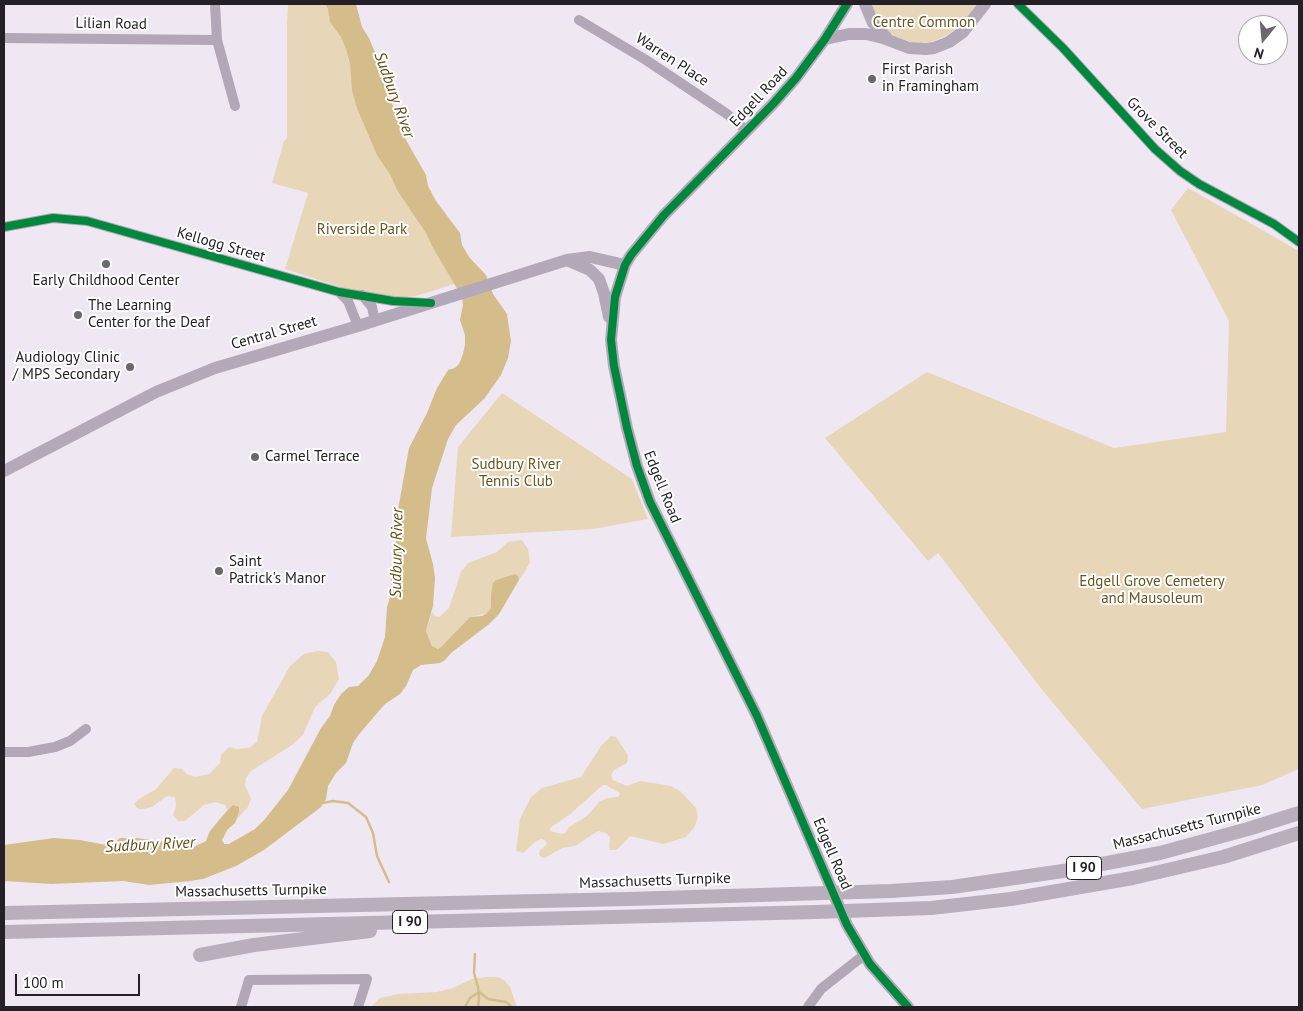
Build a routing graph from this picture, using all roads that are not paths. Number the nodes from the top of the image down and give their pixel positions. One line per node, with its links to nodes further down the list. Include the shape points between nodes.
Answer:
1 (215, 4): 9 (street)
2 (847, 4): 8 (main road, Edgell Road)
3 (865, 4): 10 (main road, via 873,23)
4 (985, 4): 10 (main road, via 963,32 942,46 917,49)
5 (1018, 4): 14 (street, Grove Street, via 1064,48 1148,142 1180,172 1274,224)
6 (578, 20): 12 (street, Warren Place, via 646,60)
7 (4, 38): 9 (street, Lilian Road)
8 (825, 39): 10 (main road, via 858,34); 12 (main road, Edgell Road, via 796,78)
9 (217, 40): 11 (street)
10 (892, 42)
11 (235, 106)
12 (747, 131): 16 (main road, Edgell Road, via 664,215)
13 (4, 227): 17 (street, Kellogg Street, via 53,218 87,221)
14 (1299, 242)
15 (567, 260): 16 (main road, Central Street, via 590,258); 19 (main road, Central Street); 22 (main road, via 590,270 599,279)
16 (624, 265): 22 (main road, Edgell Road, via 615,297)
17 (339, 292): 18 (street, Kellogg Street); 21 (street, via 348,300)
18 (362, 296): 19 (street, Kellogg Street); 20 (street, via 372,307)
19 (431, 303): 20 (main road, Central Street)
20 (375, 321): 21 (main road, Central Street)
21 (358, 326): 23 (main road, Central Street, via 191,376 132,403)
22 (612, 327): 31 (main road, Edgell Road, via 614,366 621,404 646,491 757,716 847,925)
23 (4, 471)
24 (86, 729): 25 (street, via 55,747)
25 (4, 752)
26 (1299, 813): 28 (highway, Massachusetts Turnpike / I 90, via 1197,844 1100,865 952,887 809,894)
27 (1299, 833): 29 (highway, I 90, via 1163,872 984,903 870,911)
28 (4, 913)
29 (502, 920): 30 (highway, I 90); 32 (highway, via 365,932)
30 (4, 932)
31 (864, 954): 35 (street, via 826,984); 36 (main road, Edgell Road)
32 (200, 955)
33 (241, 1007): 34 (street, via 249,980 367,979)
34 (358, 1007)
35 (808, 1007)
36 (908, 1007)

